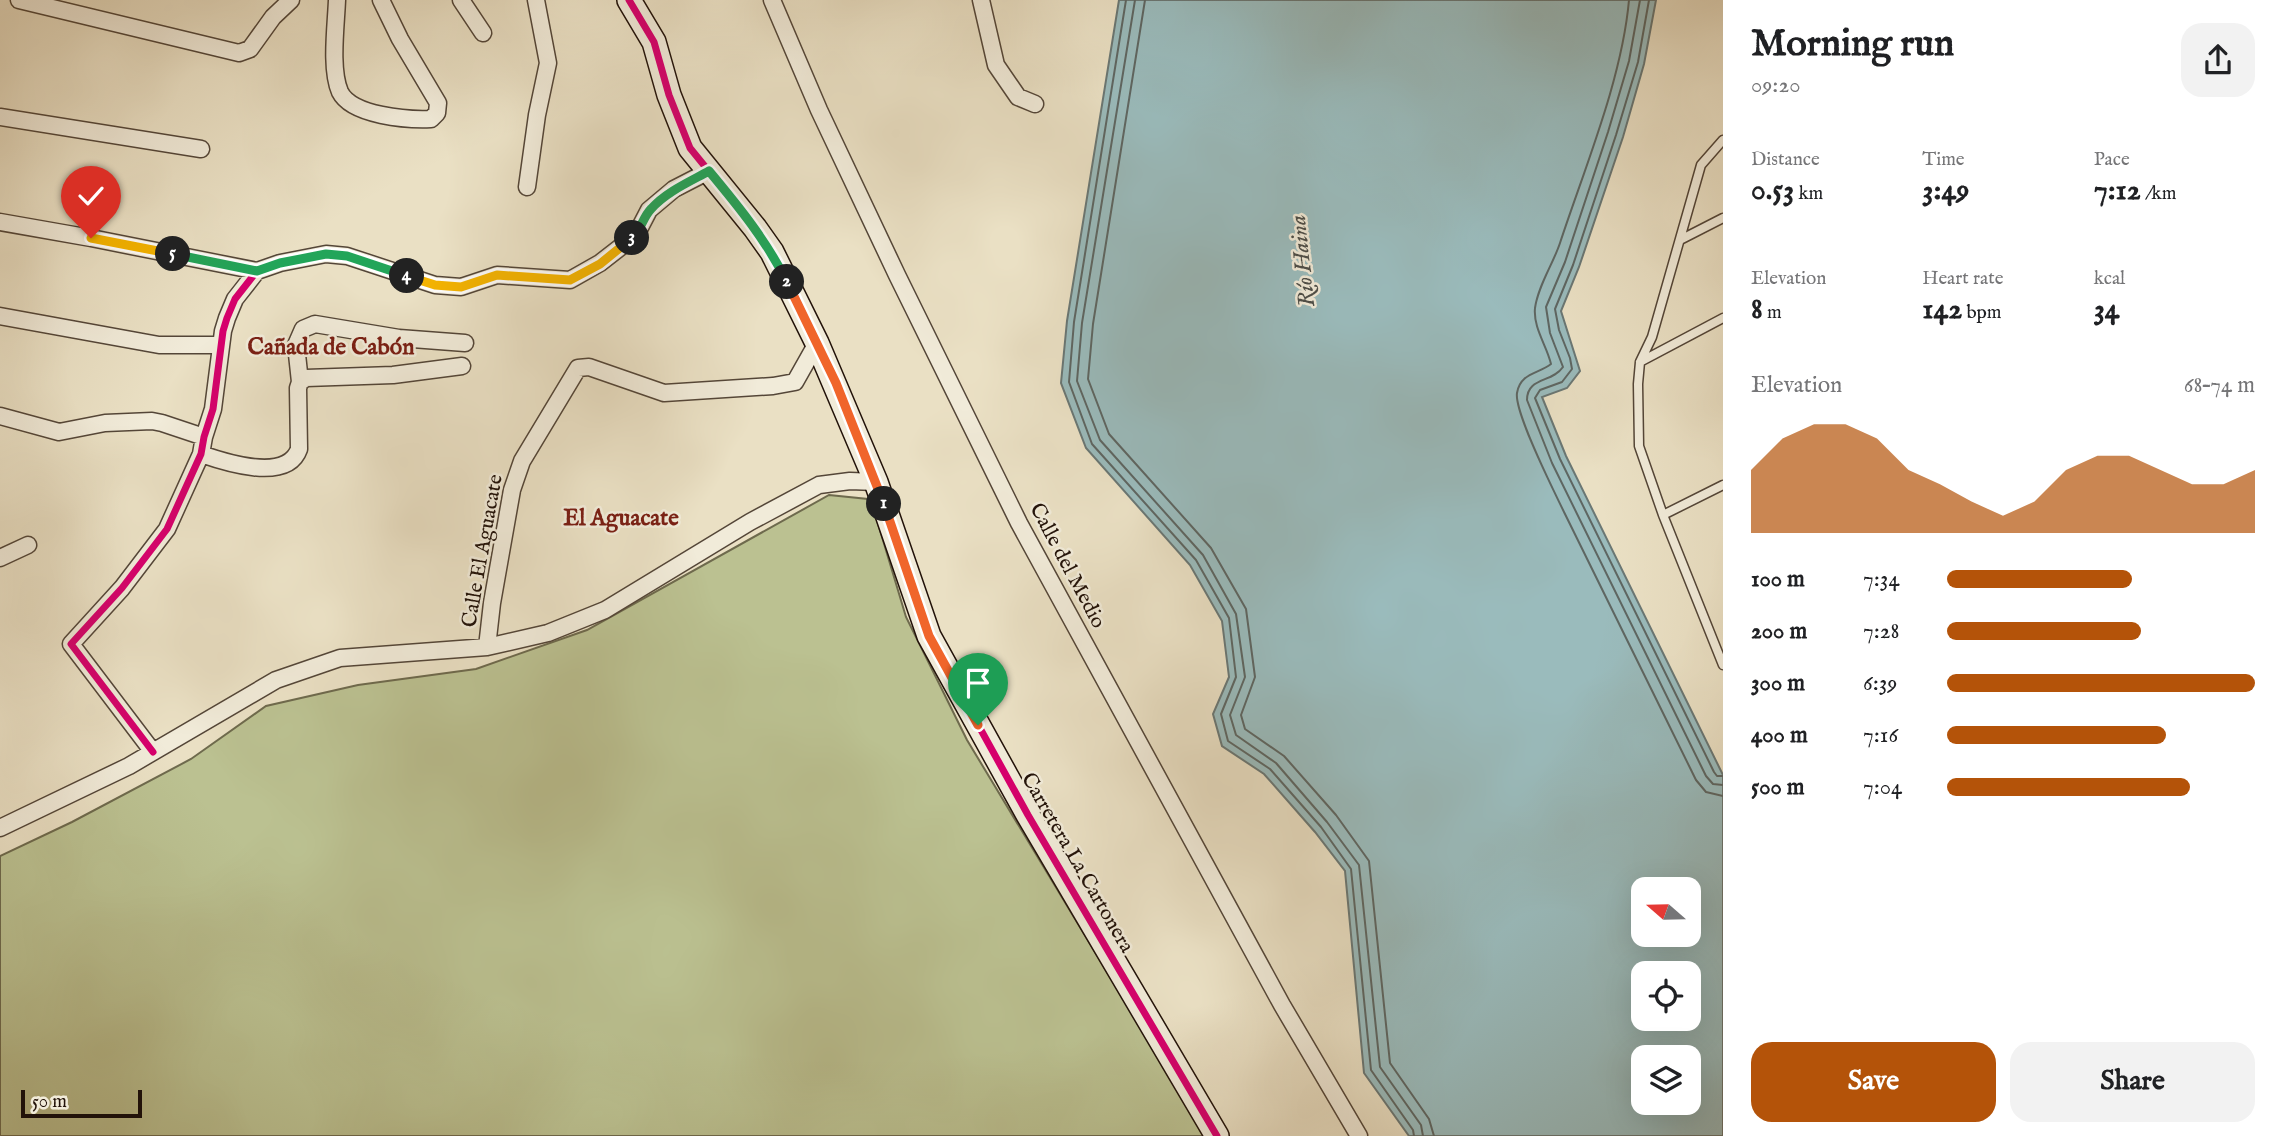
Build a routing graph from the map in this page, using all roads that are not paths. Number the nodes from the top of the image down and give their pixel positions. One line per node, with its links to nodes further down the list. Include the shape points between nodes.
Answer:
1 (19, 0): 2 (street, via 239,53 250,50)
2 (291, 0)
3 (337, 0): 4 (street, via 335,72 341,94 354,105 383,116 431,120 438,103)
4 (381, 0)
5 (461, 0): 10 (street)
6 (536, 0): 16 (street, via 548,63)
7 (772, 0): 42 (street, Calle del Medio, via 869,216 1020,523 1282,1005)
8 (981, 0): 11 (street, via 996,65 1018,97)
9 (628, 1): 15 (street, Carretera La Cartonera, via 653,42 690,148)
10 (483, 33)
11 (1035, 104)
12 (0, 117): 14 (street)
13 (1723, 140): 19 (lane, via 1701,165)
14 (201, 149)
15 (709, 171): 20 (street, via 674,189 649,210 636,235 600,264 570,280 497,275 461,287 435,285 365,261 326,254); 24 (street, Carretera La Cartonera, via 772,252)
16 (527, 187)
17 (1723, 218): 19 (lane)
18 (0, 222): 20 (street)
19 (1680, 240): 26 (lane, via 1652,337)
20 (257, 271): 25 (street, via 235,299)
21 (0, 316): 25 (street, via 159,345)
22 (1723, 318): 26 (lane)
23 (465, 343): 28 (street, via 315,324 303,329 296,345)
24 (817, 343): 32 (street, Carretera La Cartonera); 37 (street, Calle El Aguacate, via 795,382 773,386 659,393 578,368 522,461 512,490)
25 (221, 345): 30 (street, via 213,409)
26 (1640, 362): 34 (lane, via 1639,446)
27 (462, 366): 28 (street)
28 (300, 382): 31 (street, via 299,449 291,461 270,467 238,466)
29 (0, 416): 30 (street, via 59,432 105,423 152,421)
30 (204, 437): 31 (street)
31 (201, 454): 39 (street, via 167,529 71,644)
32 (876, 482): 37 (street, via 819,485 605,610 548,633); 41 (street, Carretera La Cartonera, via 929,636 1028,815)
33 (1723, 485): 34 (lane)
34 (1663, 515): 38 (lane)
35 (28, 545): 36 (street)
36 (0, 558)
37 (487, 647): 39 (street, via 340,658 276,680)
38 (1722, 661)
39 (153, 752): 40 (street)
40 (0, 828)
41 (1217, 1136)
42 (1359, 1136)

